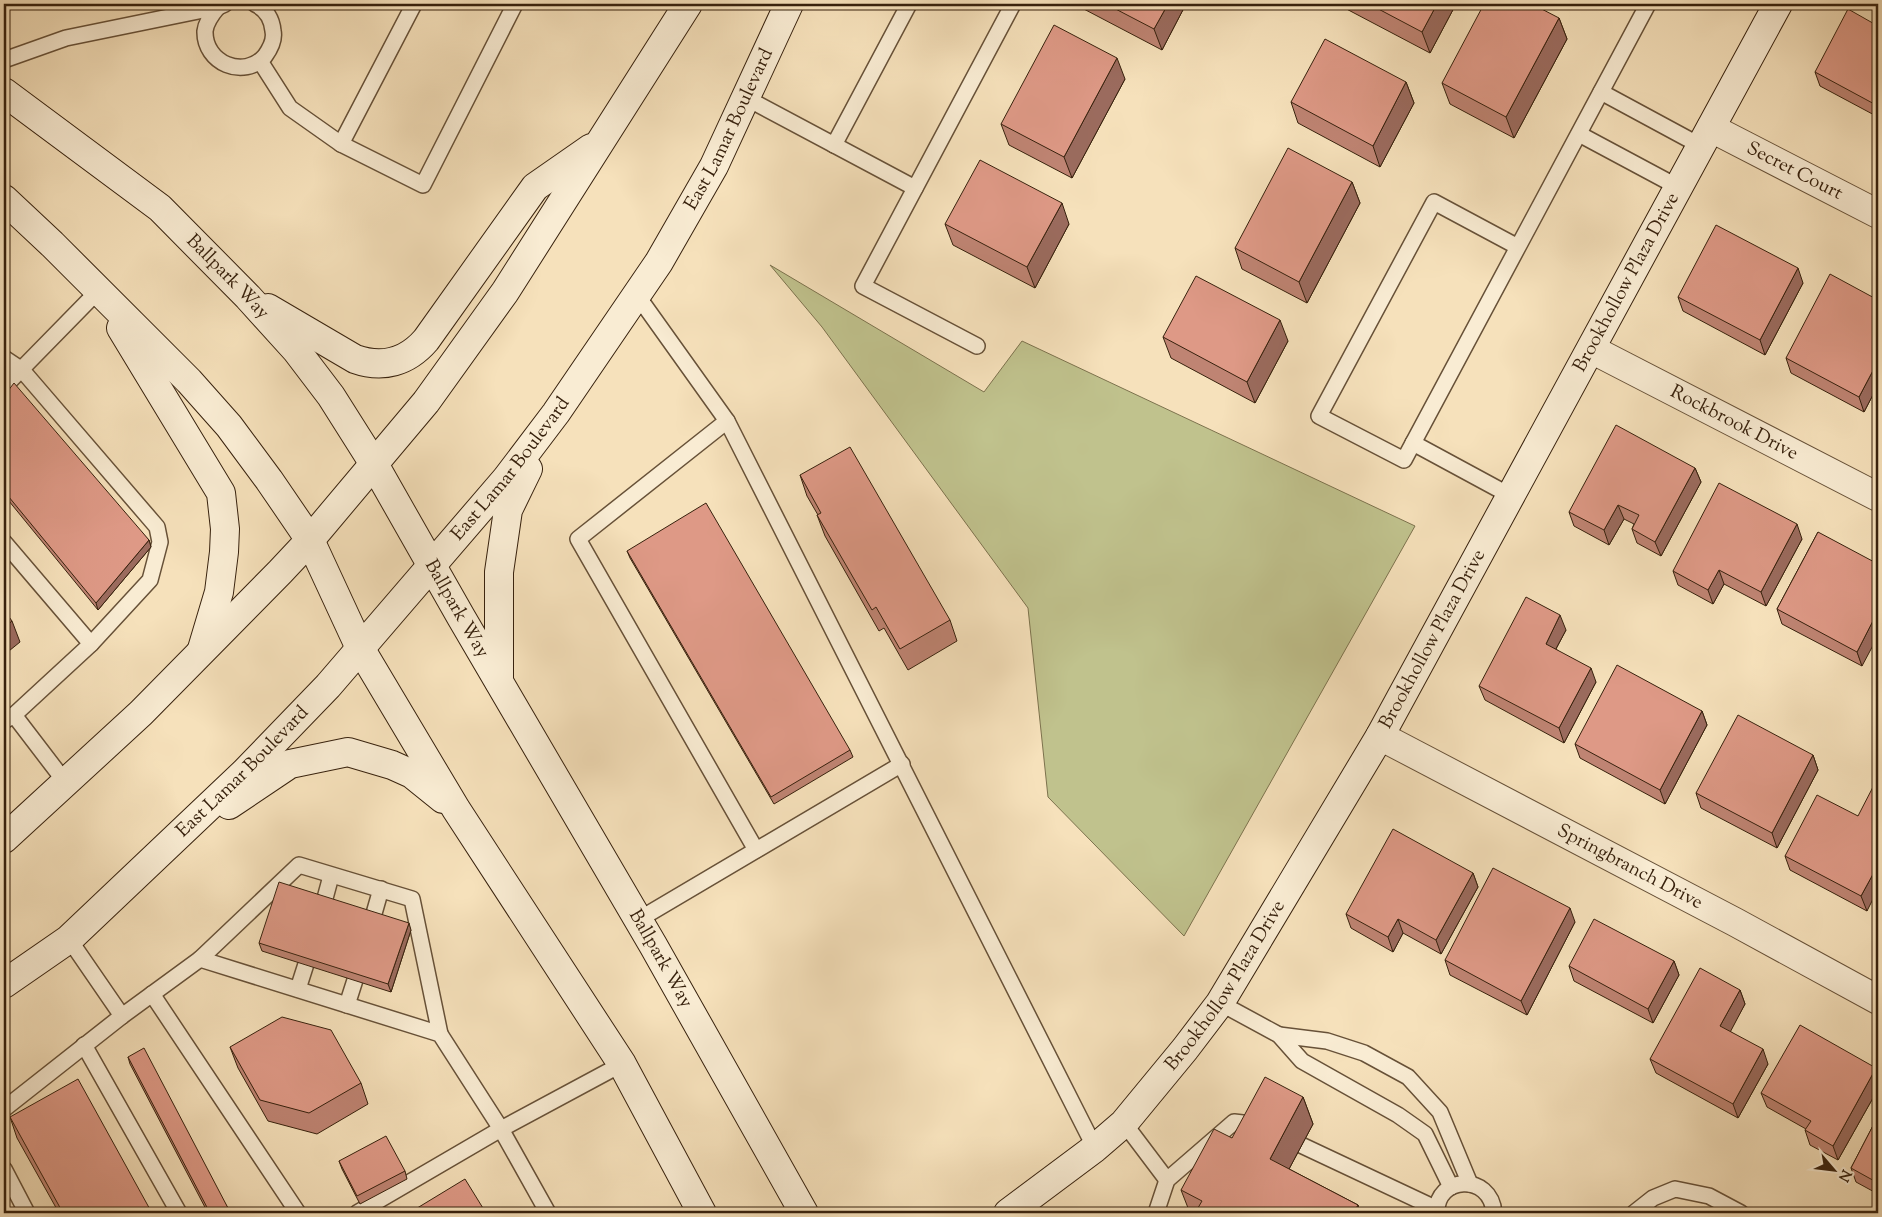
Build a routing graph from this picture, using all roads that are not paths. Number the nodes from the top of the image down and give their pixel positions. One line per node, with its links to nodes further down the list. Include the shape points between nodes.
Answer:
1 (255, 4): 12 (lane, via 261,6 271,19 274,34 270,49)
2 (414, 4): 19 (lane)
3 (515, 4): 19 (lane, via 423,185)
4 (688, 4): 18 (main road)
5 (789, 4): 15 (main road, East Lamar Boulevard)
6 (909, 4): 20 (lane)
7 (1013, 4): 21 (lane)
8 (1648, 4): 14 (lane)
9 (1778, 4): 17 (main road, Brookhollow Plaza Drive)
10 (221, 6): 11 (lane, via 66,38); 12 (lane, via 205,30 212,55 234,68)
11 (4, 60)
12 (260, 61): 19 (lane, via 290,108)
13 (4, 92): 28 (main road, Ballpark Way, via 160,208)
14 (1601, 92): 16 (lane); 17 (lane)
15 (746, 98): 20 (lane); 27 (main road, East Lamar Boulevard, via 714,166)
16 (1579, 134): 22 (lane); 25 (lane)
17 (1706, 137): 22 (main road, Brookhollow Plaza Drive); 24 (main road, Secret Court)
18 (600, 141): 28 (main road, via 534,187 426,340 406,358 381,364 355,359); 37 (main road, via 505,292 433,393)
19 (341, 144)
20 (834, 145): 21 (lane)
21 (915, 188): 29 (lane, via 863,286)
22 (1678, 188): 30 (main road, Brookhollow Plaza Drive)
23 (4, 199): 26 (main road)
24 (1878, 214)
25 (1518, 247): 36 (lane); 36 (lane, via 1434,202 1319,416 1404,460)
26 (98, 290): 32 (lane); 40 (main road, via 229,426); 45 (main road, via 221,493 225,530 219,592)
27 (637, 295): 34 (main road, East Lamar Boulevard); 35 (lane)
28 (248, 297): 37 (main road, Ballpark Way, via 332,396)
29 (977, 346)
30 (1591, 349): 38 (main road, Brookhollow Plaza Drive); 39 (main road, Rockbrook Drive)
31 (4, 358): 32 (lane)
32 (22, 370): 33 (lane); 43 (lane, via 157,527 160,542 150,580)
33 (4, 388)
34 (556, 413): 42 (main road, East Lamar Boulevard, via 506,479); 46 (main road, via 508,510 498,572)
35 (727, 420): 49 (lane); 54 (lane, via 578,540)
36 (1413, 444): 38 (lane)
37 (374, 464): 40 (main road); 42 (main road, Ballpark Way)
38 (1511, 496): 48 (main road, Brookhollow Plaza Drive)
39 (1878, 498)
40 (310, 540): 44 (main road); 45 (main road)
41 (4, 542): 43 (lane)
42 (431, 565): 44 (main road, East Lamar Boulevard); 46 (main road, Ballpark Way)
43 (91, 644): 47 (lane)
44 (360, 648): 51 (main road); 53 (main road, East Lamar Boulevard, via 310,707)
45 (200, 655): 50 (main road)
46 (499, 682): 59 (main road, Ballpark Way)
47 (9, 718): 50 (lane)
48 (1380, 736): 67 (main road, Springbranch Drive); 68 (main road, Brookhollow Plaza Drive)
49 (902, 764): 54 (lane); 80 (lane)
50 (66, 783): 52 (main road)
51 (456, 809): 53 (main road, via 412,774 348,752 290,764); 74 (main road)
52 (4, 839)
53 (172, 843): 60 (main road, East Lamar Boulevard)
54 (756, 850): 59 (lane)
55 (331, 876): 56 (lane); 57 (lane); 61 (lane, via 299,865)
56 (381, 889): 58 (lane); 71 (lane, via 412,899)
57 (324, 902)
58 (373, 917)
59 (638, 920): 93 (main road, Ballpark Way)
60 (69, 939): 64 (main road, East Lamar Boulevard); 70 (lane)
61 (200, 959): 65 (lane); 66 (lane)
62 (306, 964): 65 (lane)
63 (355, 980): 69 (lane)
64 (4, 984)
65 (298, 989): 69 (lane)
66 (152, 994): 70 (lane); 89 (lane)
67 (1878, 1000)
68 (1220, 1003): 72 (lane); 76 (main road, Brookhollow Plaza Drive)
69 (347, 1005): 71 (lane)
70 (122, 1016): 73 (lane)
71 (440, 1034): 78 (lane)
72 (1279, 1035): 83 (lane, via 1327,1041 1355,1050 1408,1077 1440,1112); 84 (lane, via 1302,1061 1398,1115 1425,1134)
73 (84, 1046): 75 (lane); 88 (lane)
74 (622, 1064): 78 (lane); 92 (main road)
75 (4, 1109)
76 (1124, 1123): 80 (main road, Brookhollow Plaza Drive); 82 (lane)
77 (1264, 1125): 82 (lane, via 1234,1122)
78 (500, 1129): 90 (lane); 91 (lane)
79 (1301, 1145): 86 (lane)
80 (1095, 1148): 94 (main road, Brookhollow Plaza Drive)
81 (4, 1169): 87 (lane)
82 (1167, 1180): 95 (lane)
83 (1470, 1184): 84 (lane); 85 (lane, via 1486,1192)
84 (1451, 1187): 86 (lane, via 1443,1193)
85 (1493, 1210): 96 (lane)
86 (1437, 1211)
87 (27, 1213)
88 (179, 1213)
89 (298, 1213)
90 (357, 1213)
91 (548, 1213)
92 (702, 1213)
93 (804, 1213)
94 (1008, 1213)
95 (1156, 1213)
96 (1508, 1213)
97 (1634, 1213): 98 (lane, via 1653,1198 1675,1189 1709,1196)
98 (1741, 1213)

